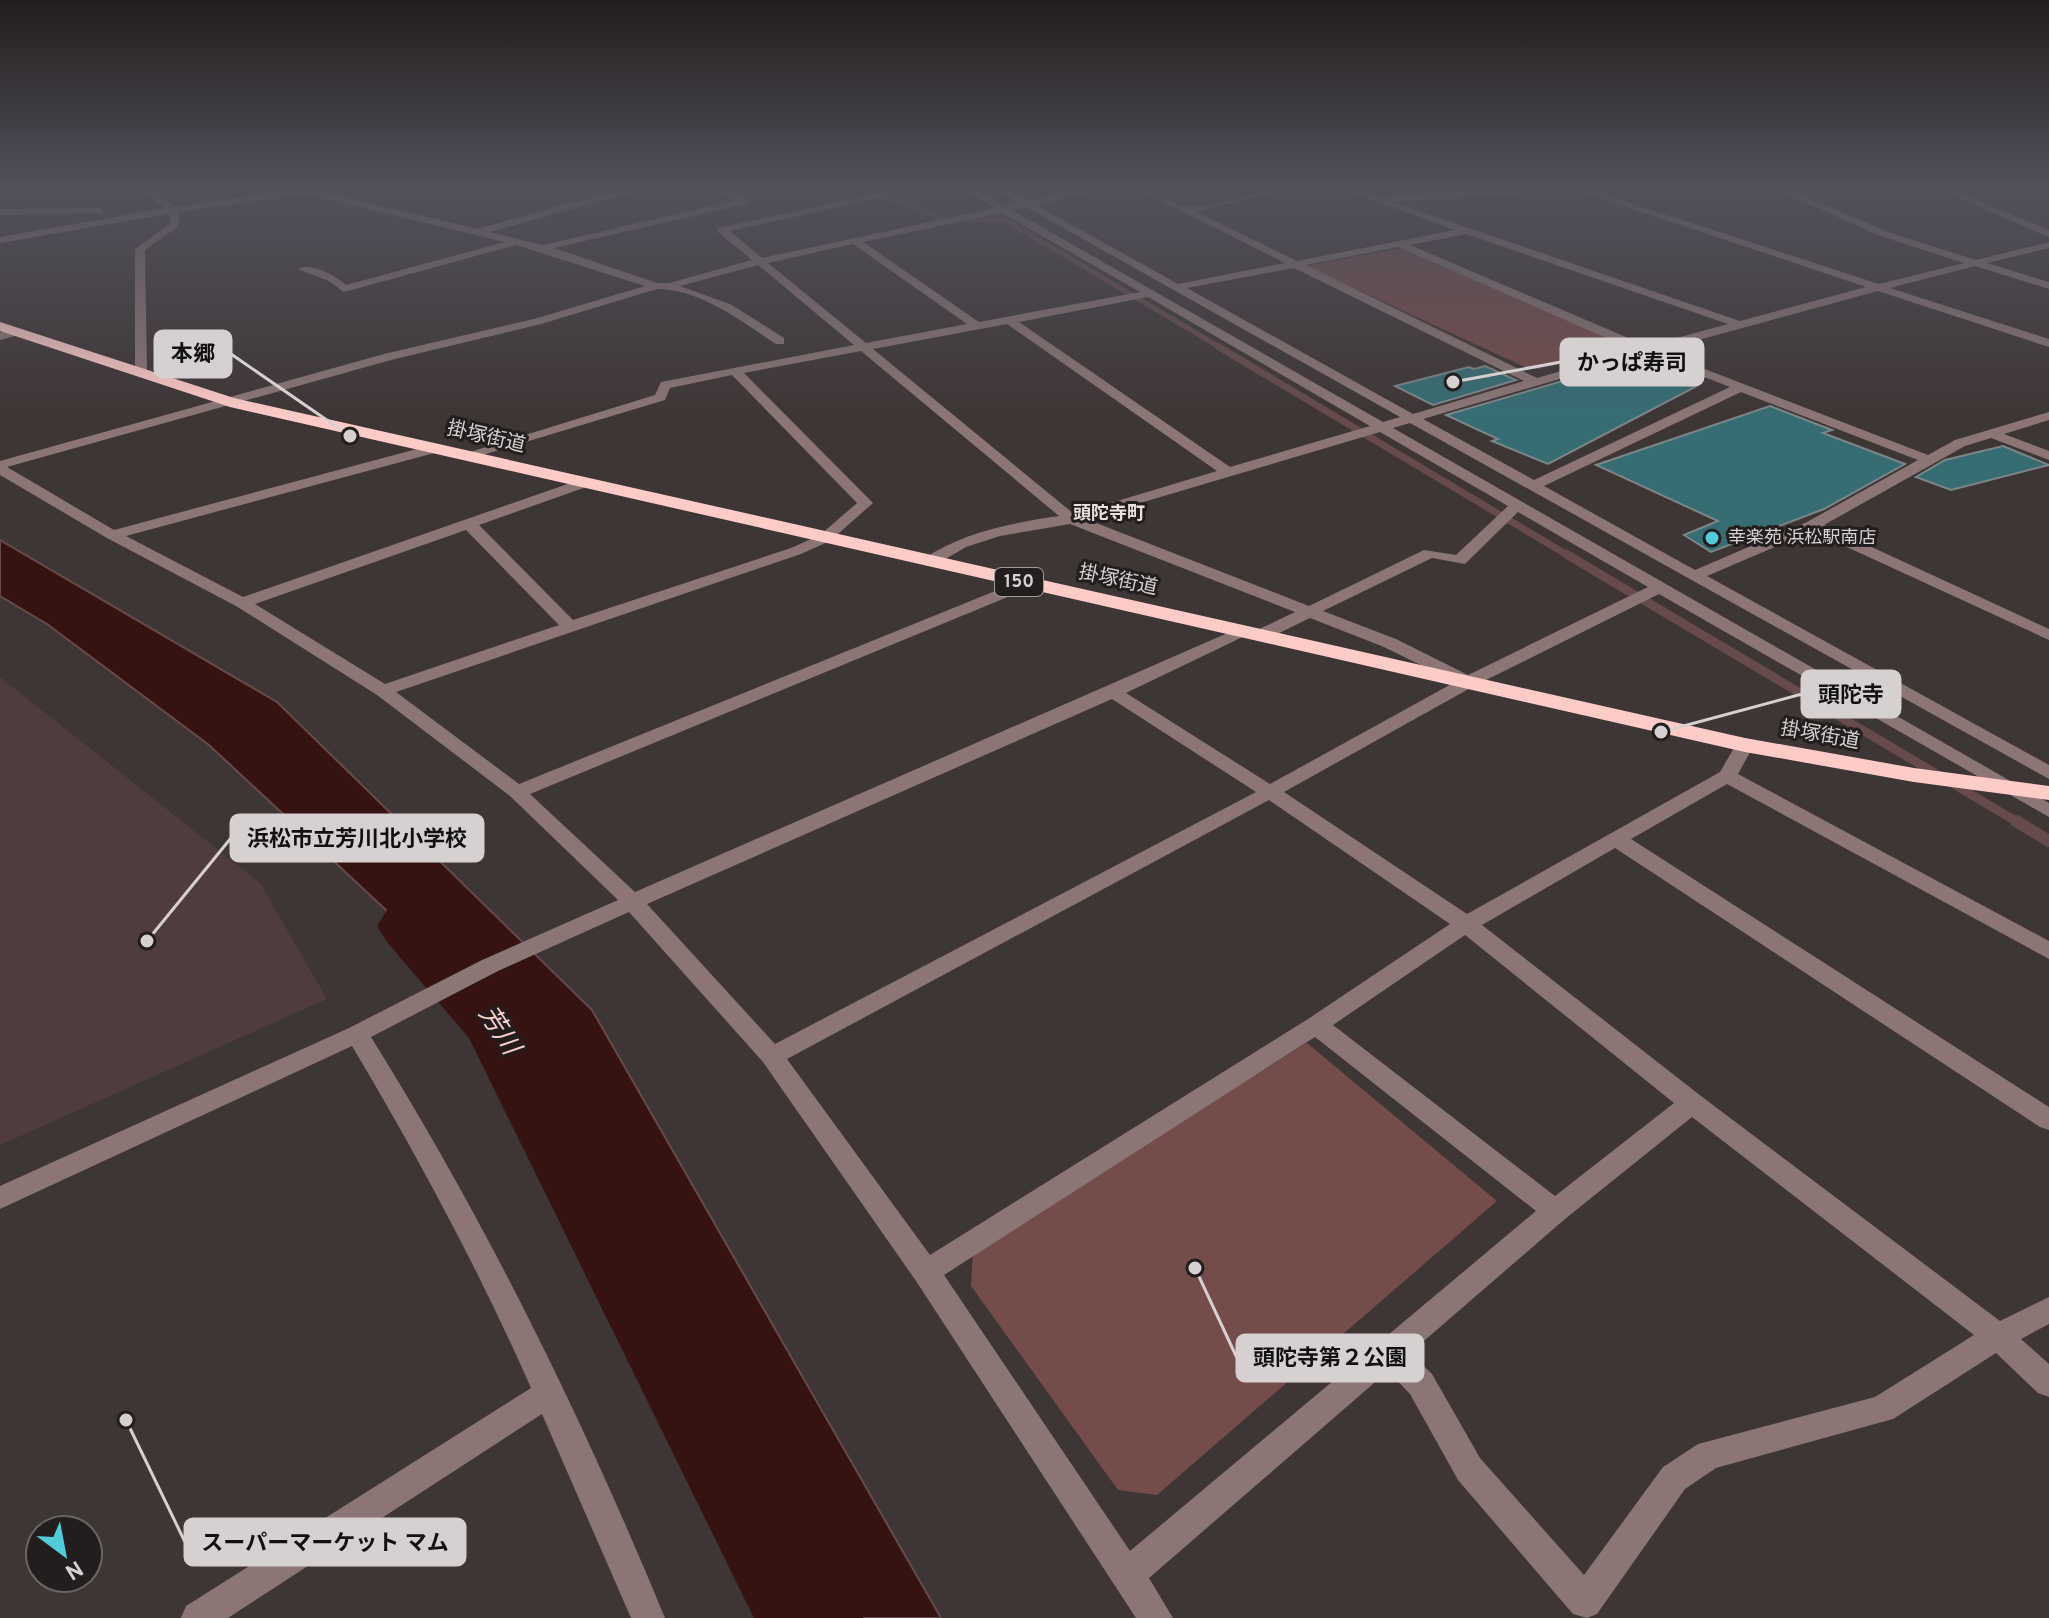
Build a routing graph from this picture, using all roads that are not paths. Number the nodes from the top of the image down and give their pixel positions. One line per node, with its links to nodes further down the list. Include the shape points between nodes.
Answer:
1 (139, 265): 30 (street)
2 (434, 265): 15 (street, via 344,289 333,279)
3 (595, 265): 16 (street)
4 (746, 265): 16 (street)
5 (764, 265): 27 (street)
6 (889, 265): 23 (street)
7 (1098, 265): 20 (street)
8 (1136, 265): 19 (street)
9 (1293, 265): 19 (street); 31 (street)
10 (1447, 265): 28 (street)
11 (1571, 265): 22 (street)
12 (1808, 265): 17 (street)
13 (1969, 265): 17 (street)
14 (1981, 265): 18 (street)
15 (303, 269)
16 (662, 286): 25 (street, via 728,307); 33 (street)
17 (1874, 286): 22 (street); 26 (street)
18 (2049, 286)
19 (1177, 287): 35 (street)
20 (1149, 294): 21 (street); 36 (street)
21 (1009, 320): 23 (street); 43 (street)
22 (1739, 324): 28 (street)
23 (977, 326): 27 (street)
24 (6, 331): 30 (highway, 掛塚街道 / 150)
25 (780, 341)
26 (2049, 343)
27 (863, 347): 29 (street); 47 (street)
28 (1645, 350): 31 (street); 32 (street)
29 (735, 371): 39 (street, via 665,385 660,397); 51 (street, via 866,503)
30 (141, 372): 33 (highway, 掛塚街道 / 150)
31 (1534, 381): 35 (street)
32 (1743, 386): 41 (street); 45 (street)
33 (230, 402): 38 (highway, 掛塚街道 / 150); 42 (street)
34 (2049, 416): 37 (street)
35 (1409, 419): 36 (street); 45 (street)
36 (1381, 428): 43 (street); 46 (street)
37 (1990, 433): 40 (street); 41 (street, via 1960,443)
38 (433, 449): 39 (highway, 掛塚街道 / 150); 50 (street)
39 (464, 456): 44 (highway, 掛塚街道 / 150)
40 (2049, 456)
41 (1932, 461): 49 (street)
42 (0, 467): 50 (street)
43 (1229, 473): 47 (street)
44 (584, 483): 48 (street); 51 (highway, 掛塚街道 / 150)
45 (1533, 486): 53 (street)
46 (1516, 506): 55 (street); 57 (street, via 1459,561 1430,553)
47 (1071, 519): 52 (street, via 949,546); 57 (street)
48 (468, 523): 56 (street); 58 (street)
49 (1812, 525): 53 (street); 60 (street)
50 (112, 535): 56 (street)
51 (825, 538): 52 (highway, 掛塚街道 / 150); 58 (street)
52 (929, 562): 54 (highway, 掛塚街道 / 150)
53 (1694, 576): 65 (street)
54 (1026, 584): 59 (highway, 掛塚街道 / 150); 68 (street)
55 (1658, 588): 61 (street); 67 (street)
56 (242, 603): 62 (street)
57 (1308, 611): 59 (street); 61 (street, via 1390,643)
58 (570, 627): 62 (street)
59 (1253, 634): 61 (highway, 掛塚街道 / 150); 63 (street)
60 (2049, 635)
61 (1468, 682): 64 (highway, 掛塚街道 / 150); 69 (street)
62 (383, 691): 68 (street)
63 (1114, 693): 69 (street); 73 (street)
64 (1745, 745): 66 (street); 67 (highway, 掛塚街道 / 150)
65 (2049, 773)
66 (1727, 776): 72 (street); 75 (street)
67 (2003, 785): 70 (highway, 掛塚街道 / 150); 71 (street)
68 (517, 792): 73 (street)
69 (1270, 792): 74 (street); 78 (street)
70 (2049, 793)
71 (2049, 811)
72 (1616, 839): 74 (street); 80 (street)
73 (633, 902): 77 (street, via 406,1006); 78 (street)
74 (1466, 924): 76 (street); 79 (street)
75 (2049, 951)
76 (1316, 1025): 82 (street); 83 (street)
77 (357, 1034): 81 (street); 88 (street, via 418,1134)
78 (772, 1056): 83 (street)
79 (1692, 1103): 82 (street); 85 (street)
80 (2049, 1120)
81 (0, 1198)
82 (1555, 1211): 86 (street)
83 (926, 1272): 89 (street)
84 (2049, 1310): 85 (street)
85 (1998, 1336): 86 (street, via 1882,1409 1709,1455 1674,1478 1585,1602 1469,1469 1421,1384); 87 (street)
86 (1388, 1351): 89 (street)
87 (2049, 1383)
88 (550, 1392): 90 (street); 91 (street)
89 (1127, 1575): 92 (street)
90 (198, 1618)
91 (648, 1618)
92 (1156, 1618)

